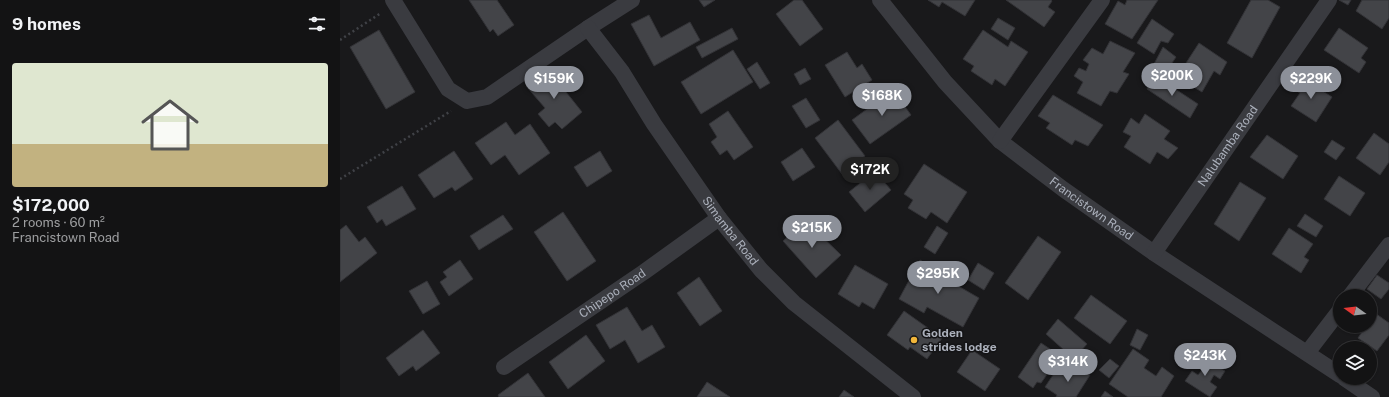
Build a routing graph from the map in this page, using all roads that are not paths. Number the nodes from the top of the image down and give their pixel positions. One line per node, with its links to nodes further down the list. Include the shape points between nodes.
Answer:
1 (632, 0): 6 (street)
2 (1102, 0): 7 (street)
3 (1326, 1): 10 (street, Nalubamba Road)
4 (394, 2): 6 (street, via 448,89 467,102 487,97)
5 (885, 2): 7 (street, Francistown Road, via 945,82)
6 (588, 28): 8 (street, Simamba Road, via 622,72 654,124)
7 (1000, 141): 10 (street, Francistown Road)
8 (719, 218): 14 (street, Chipepo Road); 17 (street, Simamba Road, via 761,270 794,303)
9 (1389, 245): 11 (street)
10 (1154, 253): 13 (street, Francistown Road)
11 (1355, 289)
12 (1333, 319): 13 (street)
13 (1307, 353): 15 (street, Francistown Road)
14 (504, 367)
15 (1333, 370)
16 (1354, 385): 18 (street)
17 (913, 397)
18 (1372, 397)

